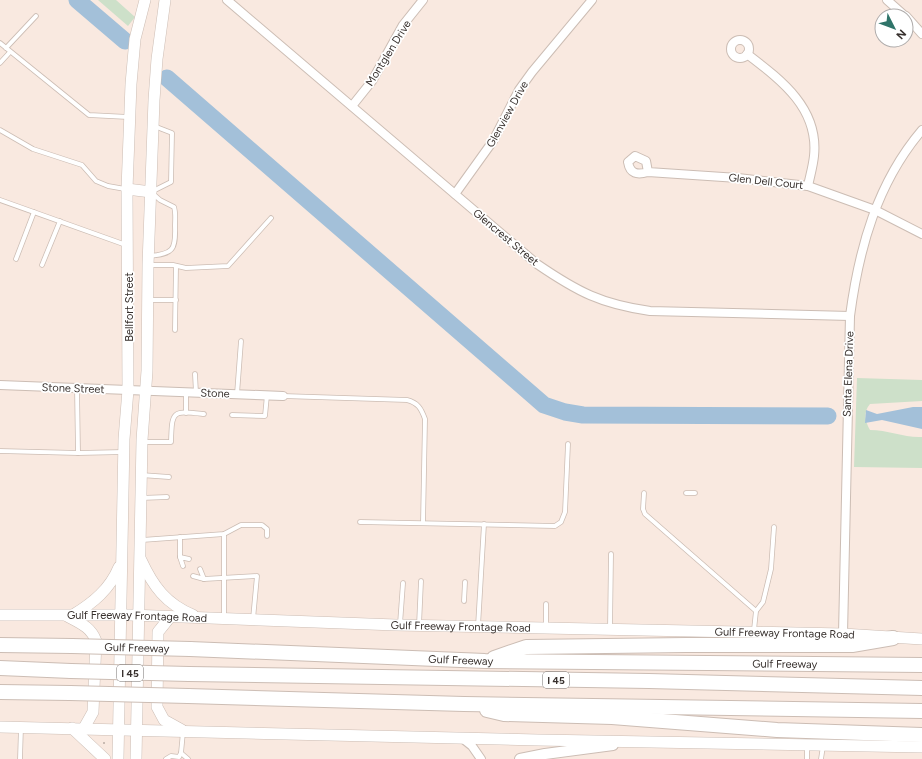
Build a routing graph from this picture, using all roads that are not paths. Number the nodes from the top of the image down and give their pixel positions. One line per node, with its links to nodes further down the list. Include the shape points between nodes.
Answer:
1 (146, 0): 16 (main road, Bellfort Street, via 135,39)
2 (165, 0): 17 (main road, Bellfort Street, via 157,59)
3 (227, 0): 15 (street, Glencrest Street)
4 (423, 0): 15 (street, Montglen Drive, via 403,25 372,81)
5 (592, 0): 24 (street, Glenview Drive, via 519,90 493,141)
6 (887, 0): 7 (street)
7 (896, 8)
8 (36, 16): 12 (lane)
9 (914, 25): 10 (street)
10 (922, 34)
11 (0, 43): 12 (lane)
12 (8, 50): 14 (lane); 16 (lane, via 89,115)
13 (747, 54): 21 (street, via 781,80 797,97 807,114 812,127 814,156)
14 (0, 63)
15 (352, 106): 24 (street, Glencrest Street)
16 (131, 117): 22 (main road, Bellfort Street)
17 (154, 126): 23 (main road, Bellfort Street); 23 (lane, via 172,132 171,182)
18 (0, 130): 22 (lane, via 33,149 82,165 96,181)
19 (922, 130): 26 (street, Santa Elena Drive, via 892,174)
20 (648, 172): 21 (street, Glen Dell Court)
21 (808, 186): 26 (street, Glen Dell Court)
22 (127, 189): 23 (main road); 31 (main road, Bellfort Street)
23 (151, 192): 33 (main road, Bellfort Street); 33 (lane, via 174,207 176,242 170,250)
24 (455, 194): 38 (street, Glencrest Street, via 537,264 560,280 590,297 618,306 650,311)
25 (0, 200): 27 (lane)
26 (875, 210): 30 (street, Glen Dell Court); 38 (street, Santa Elena Drive, via 855,274)
27 (34, 212): 29 (lane); 32 (lane)
28 (271, 218): 35 (lane, via 228,266)
29 (60, 221): 31 (lane); 34 (lane)
30 (922, 234)
31 (129, 246): 44 (main road, Bellfort Street)
32 (16, 259)
33 (148, 261): 35 (lane); 36 (main road, Bellfort Street)
34 (42, 265)
35 (176, 266): 37 (lane)
36 (148, 300): 37 (lane); 45 (main road, Bellfort Street)
37 (176, 300): 39 (lane)
38 (850, 316): 104 (street, Santa Elena Drive)
39 (175, 330)
40 (242, 342): 48 (lane)
41 (195, 374): 47 (lane)
42 (0, 385): 43 (street, Stone Street)
43 (77, 388): 44 (street, Stone Street); 58 (lane)
44 (128, 390): 45 (street, Stone Street); 57 (main road, Bellfort Street)
45 (146, 390): 46 (street, Stone); 54 (main road, Bellfort Street)
46 (186, 392): 47 (street, Stone); 51 (lane)
47 (196, 392): 48 (street, Stone)
48 (237, 394): 49 (street, Stone)
49 (267, 395): 50 (street, Stone); 53 (lane, via 265,416)
50 (283, 396): 67 (lane, via 415,402 422,409 425,419)
51 (186, 413): 52 (lane); 54 (lane, via 174,416 171,442)
52 (204, 414)
53 (232, 414)
54 (142, 442): 59 (main road, Bellfort Street)
55 (568, 444): 68 (lane, via 565,512 561,522 555,526)
56 (0, 451): 58 (lane)
57 (124, 452): 58 (lane); 78 (main road, Bellfort Street)
58 (78, 453)
59 (141, 475): 60 (lane); 65 (main road, Bellfort Street)
60 (169, 477)
61 (644, 492): 89 (lane, via 645,514)
62 (686, 493): 63 (lane)
63 (696, 493)
64 (167, 497): 65 (lane)
65 (141, 498): 73 (main road, Bellfort Street)
66 (360, 522): 67 (lane)
67 (423, 523): 68 (lane)
68 (484, 524): 100 (lane)
69 (774, 526): 89 (lane, via 768,587 763,602)
70 (224, 534): 71 (lane, via 241,525 262,525 267,529); 72 (lane); 82 (lane)
71 (267, 536)
72 (180, 537): 73 (lane); 76 (lane)
73 (140, 540): 75 (main road, Bellfort Street)
74 (611, 554): 102 (lane)
75 (139, 557): 93 (main road, Bellfort Street); 95 (main road, via 150,579 167,601)
76 (180, 557): 77 (lane); 79 (lane)
77 (189, 559)
78 (121, 563): 91 (main road, via 115,578 99,597); 92 (main road, Bellfort Street)
79 (183, 566)
80 (200, 569): 83 (lane)
81 (193, 576): 83 (lane)
82 (225, 576): 83 (lane); 96 (lane); 97 (lane, via 257,576)
83 (204, 578)
84 (421, 581): 99 (lane)
85 (404, 582): 98 (lane)
86 (465, 582): 87 (lane)
87 (464, 601)
88 (546, 604): 101 (lane)
89 (756, 611): 103 (lane)
90 (0, 615): 91 (main road, Gulf Freeway Frontage Road)
91 (69, 615): 92 (main road, Gulf Freeway Frontage Road); 118 (main road, via 86,626 96,641 93,712)
92 (121, 615): 93 (main road, Gulf Freeway Frontage Road); 119 (main road, Bellfort Street)
93 (138, 616): 94 (main road, Gulf Freeway Frontage Road); 120 (main road, Bellfort Street)
94 (170, 617): 95 (main road, Gulf Freeway Frontage Road); 121 (main road, via 158,632 157,707 164,720)
95 (199, 618): 96 (main road, Gulf Freeway Frontage Road)
96 (224, 618): 97 (main road, Gulf Freeway Frontage Road)
97 (252, 619): 98 (main road, Gulf Freeway Frontage Road)
98 (400, 626): 99 (main road, Gulf Freeway Frontage Road)
99 (419, 626): 100 (main road, Gulf Freeway Frontage Road)
100 (478, 626): 101 (main road, Gulf Freeway Frontage Road)
101 (546, 628): 102 (main road, Gulf Freeway Frontage Road)
102 (610, 629): 103 (main road, Gulf Freeway Frontage Road)
103 (754, 632): 104 (main road, Gulf Freeway Frontage Road)
104 (843, 634): 105 (main road, Gulf Freeway Frontage Road)
105 (893, 638): 106 (main road, Gulf Freeway Frontage Road); 108 (highway, via 852,645 526,647)
106 (922, 639)
107 (0, 645): 108 (highway, Gulf Freeway / I 45, bridge, via 190,649)
108 (485, 661): 109 (highway, Gulf Freeway / I 45)
109 (922, 665)
110 (0, 668): 111 (highway, Gulf Freeway / I 45, bridge)
111 (922, 688)
112 (0, 692): 113 (highway, I 45, bridge)
113 (464, 704): 114 (highway, I 45); 122 (highway, via 504,714 612,717 777,730)
114 (922, 711)
115 (0, 727): 116 (main road)
116 (21, 727): 117 (main road); 130 (lane)
117 (72, 728): 118 (main road); 131 (main road)
118 (84, 728): 119 (main road)
119 (119, 728): 120 (main road); 132 (main road, Bellfort Street)
120 (137, 729): 121 (main road); 133 (main road, Bellfort Street)
121 (183, 731): 123 (main road); 128 (lane)
122 (922, 735)
123 (462, 738): 124 (main road); 136 (street, via 472,746)
124 (637, 742): 125 (main road); 129 (street)
125 (807, 746): 126 (main road); 138 (lane)
126 (823, 746): 127 (main road); 139 (lane)
127 (922, 747)
128 (181, 753): 134 (lane, via 179,757 171,756); 135 (lane)
129 (546, 756): 137 (street)
130 (20, 759)
131 (105, 759)
132 (118, 759)
133 (136, 759)
134 (166, 759)
135 (188, 759)
136 (481, 759)
137 (520, 759)
138 (807, 759)
139 (821, 759)

